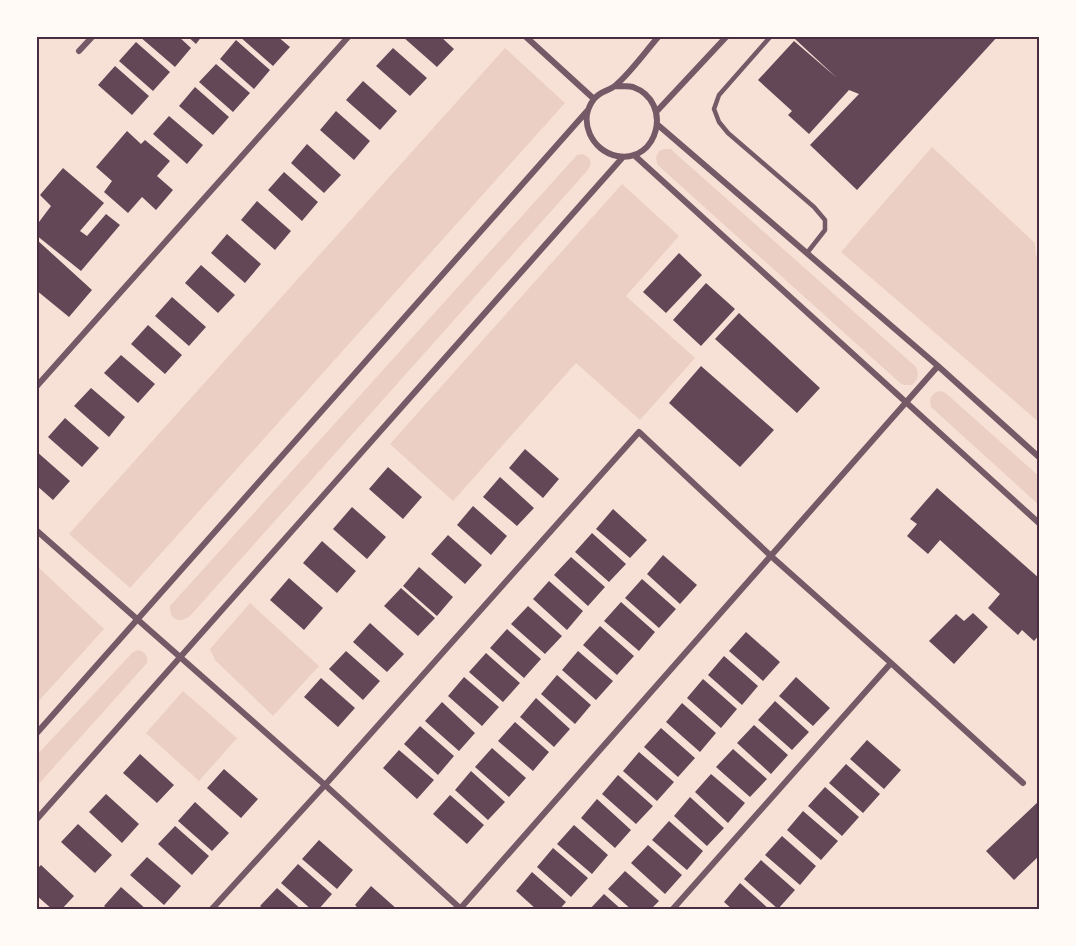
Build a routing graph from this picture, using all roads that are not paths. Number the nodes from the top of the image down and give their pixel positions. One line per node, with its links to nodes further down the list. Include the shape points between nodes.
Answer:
1 (93, 36): 7 (street)
2 (349, 36): 17 (street)
3 (525, 36): 9 (street)
4 (658, 36): 8 (street)
5 (727, 36): 11 (street)
6 (771, 36): 15 (lane, via 719,95 714,109 728,134 825,220 825,230)
7 (79, 51)
8 (615, 86): 9 (street); 11 (street, via 633,87 648,96)
9 (594, 99): 10 (street)
10 (588, 110): 14 (street, via 590,137 609,154); 23 (street)
11 (657, 111): 12 (street)
12 (658, 125): 13 (street, via 650,144); 15 (street)
13 (634, 155): 14 (street); 18 (street)
14 (622, 157): 24 (street)
15 (807, 253): 16 (street)
16 (938, 366): 18 (street); 19 (street)
17 (36, 387)
18 (906, 403): 20 (street); 22 (street)
19 (1040, 458)
20 (1040, 524)
21 (36, 530): 23 (street)
22 (772, 557): 25 (street); 28 (street, via 639,432); 30 (street)
23 (139, 620): 24 (street); 26 (street)
24 (181, 658): 28 (street); 29 (street)
25 (891, 663): 27 (street); 32 (street)
26 (36, 735)
27 (1023, 783)
28 (325, 785): 30 (street); 31 (street)
29 (36, 820)
30 (460, 909)
31 (211, 910)
32 (672, 910)

